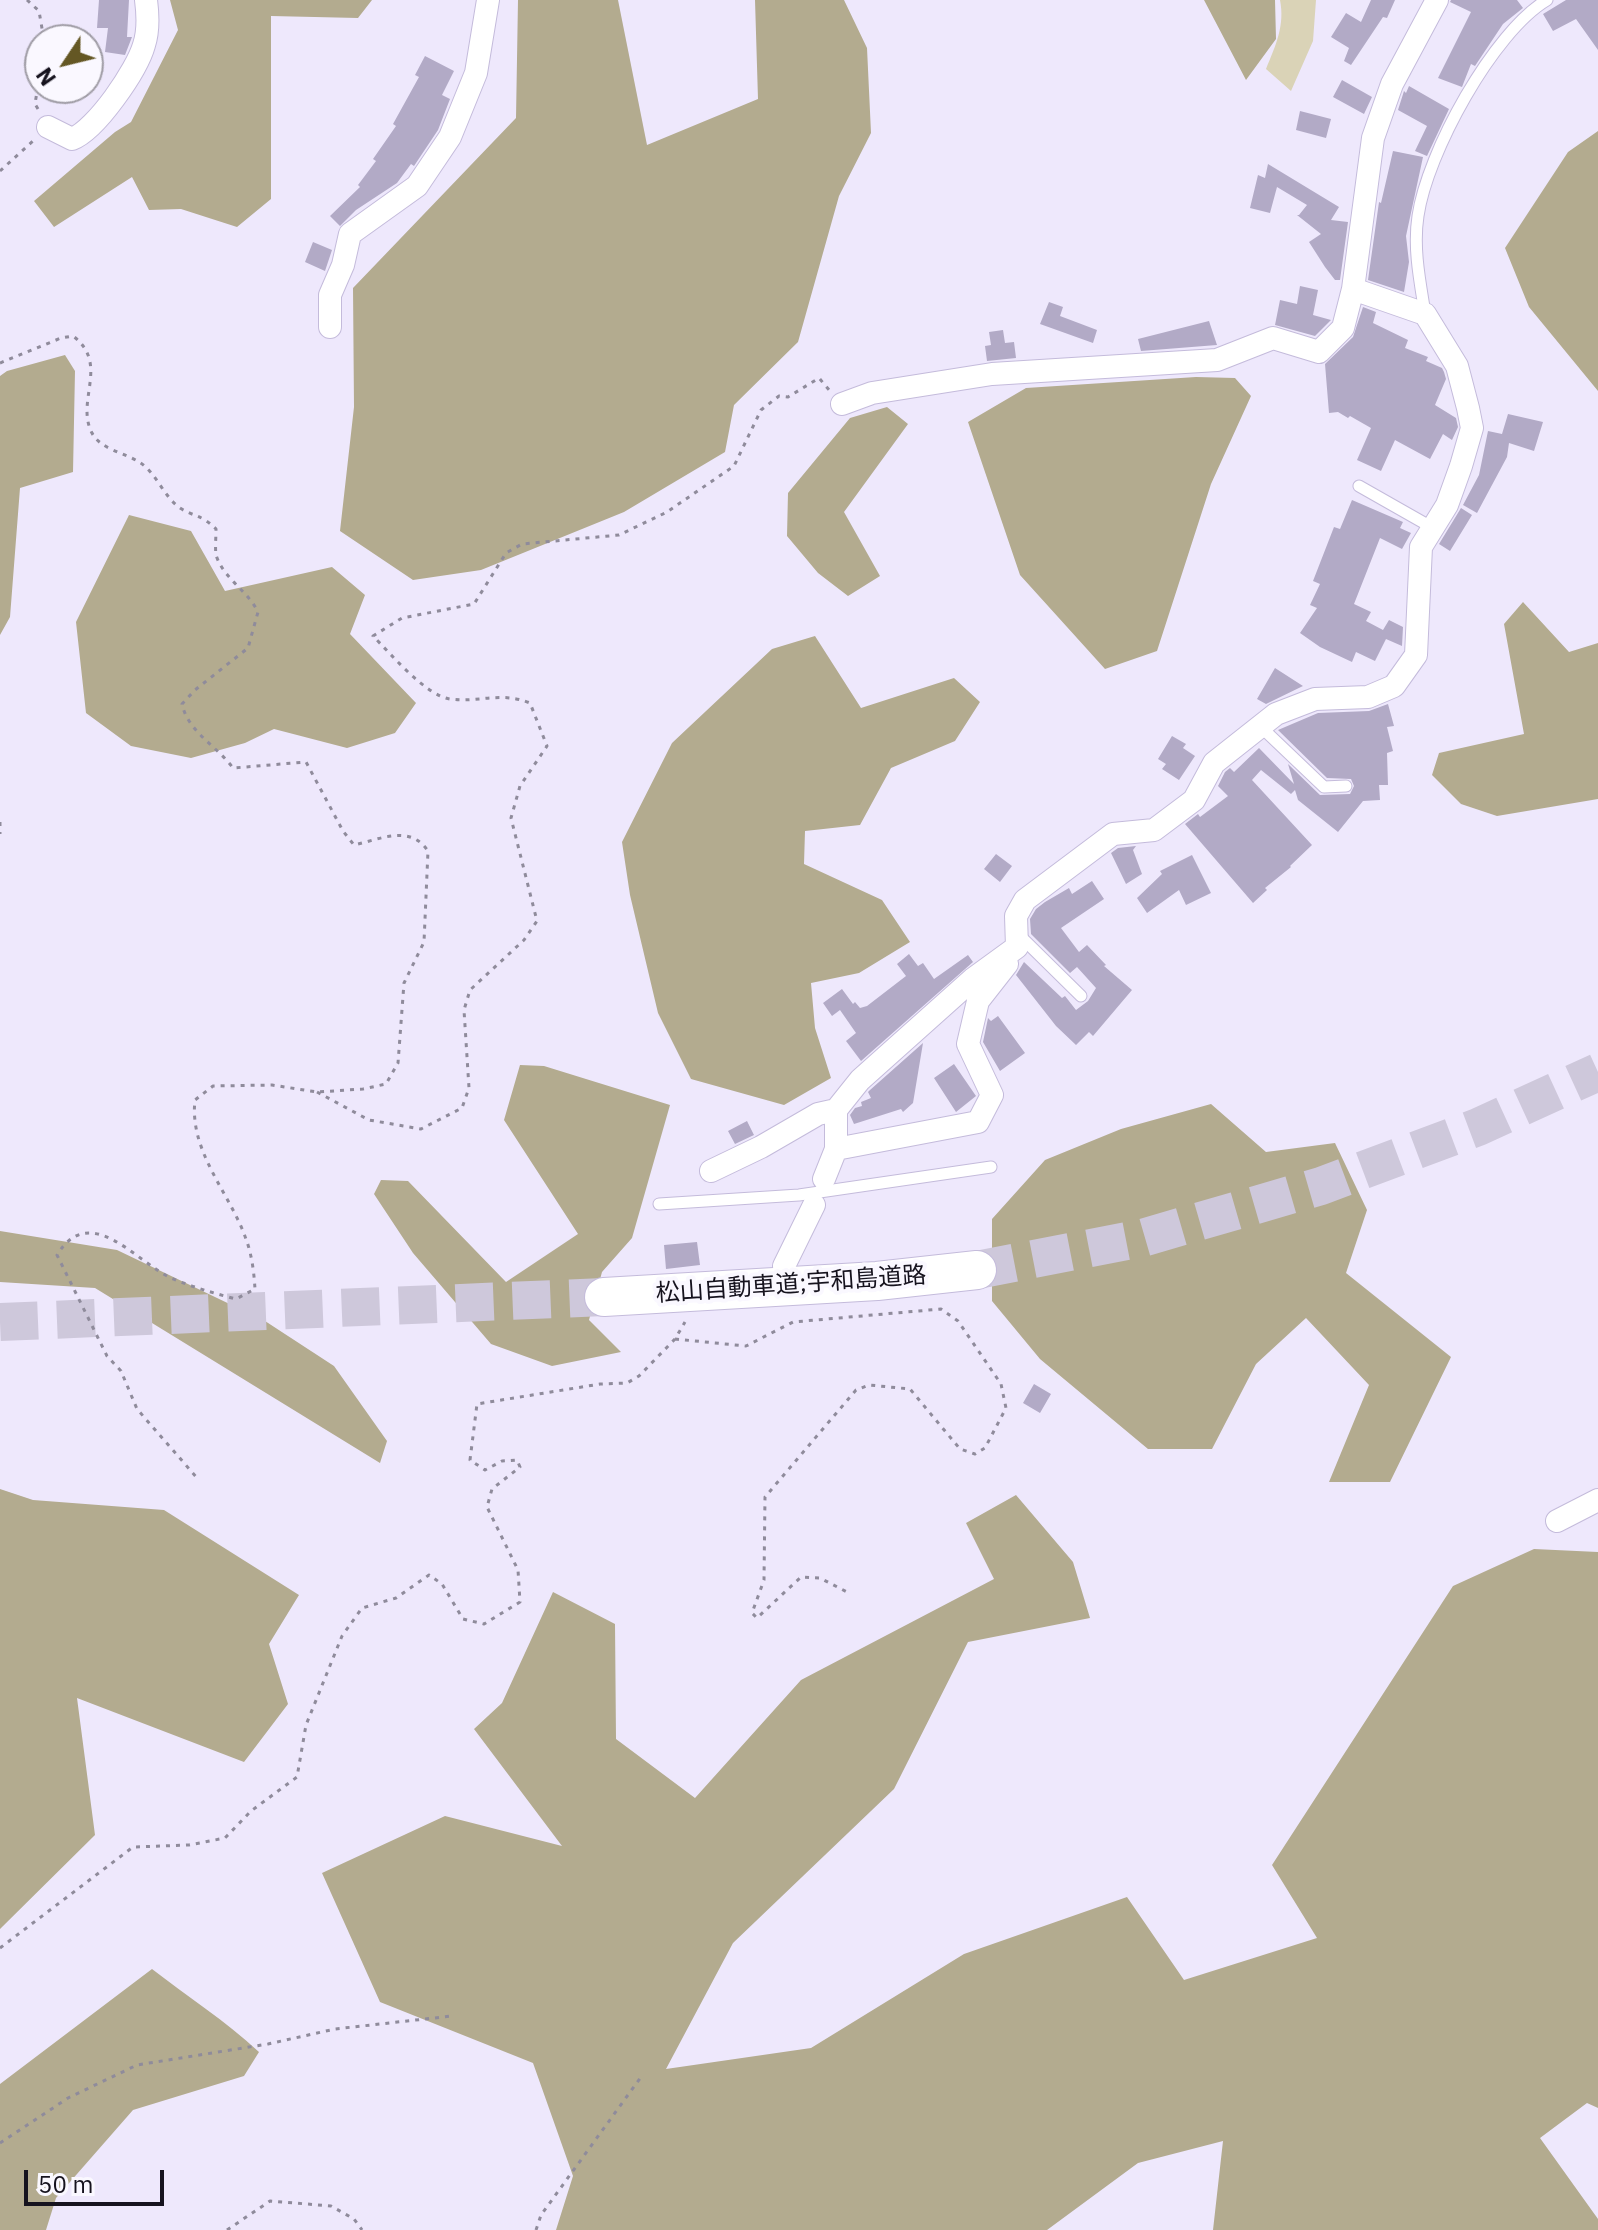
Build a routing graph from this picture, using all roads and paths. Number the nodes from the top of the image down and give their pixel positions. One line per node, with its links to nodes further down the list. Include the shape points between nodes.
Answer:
1 (27, 0): 6 (path, via 39,11)
2 (146, 0): 8 (street, via 144,46 108,109 82,136 72,139)
3 (488, 0): 12 (street, via 476,73 450,137 417,186 350,234 330,295)
4 (1437, 0): 10 (street, via 1392,84 1373,138)
5 (1547, 0): 11 (lane, via 1531,9 1496,48 1426,178 1417,218)
6 (41, 24)
7 (35, 104): 8 (path)
8 (48, 127): 9 (path)
9 (0, 171)
10 (1353, 289): 11 (street); 14 (street, via 1343,328 1319,352 1273,338 1217,360 992,374 872,393)
11 (1425, 314): 16 (street, via 1457,366 1472,428 1447,505)
12 (330, 327)
13 (0, 363): 23 (path, via 73,336 83,344 92,368 92,434 141,463 180,508 216,529 217,555 258,612 248,648 182,704 185,720 233,768 306,762 354,845 405,833 428,851 424,942 404,983 398,1063 386,1084)
14 (842, 404): 23 (path, via 819,378 788,397 779,396 761,410 734,466 667,512 619,535 522,544 506,553 474,604 402,618 373,636 424,685 448,699 514,696 530,703 547,746 520,786 511,818 537,921 470,990 464,1010 469,1088 462,1108 421,1129 369,1120)
15 (1359, 486): 16 (lane)
16 (1433, 528): 17 (street, via 1421,547 1416,655 1394,686 1368,697 1315,699 1276,714)
17 (1261, 727): 18 (lane, via 1324,787); 21 (street, via 1214,763 1194,800 1154,830 1113,834 1025,900 1016,916)
18 (1346, 786)
19 (0, 822): 20 (path)
20 (0, 834)
21 (1017, 940): 22 (lane); 24 (street, via 860,1080); 25 (street, via 1012,958 978,1001 968,1044 992,1095 978,1122)
22 (1081, 996)
23 (317, 1092): 36 (path, via 247,1083 213,1086 195,1100 193,1119 206,1159 246,1239 255,1289 236,1299 203,1291 168,1276 109,1237 90,1232 66,1240 57,1255 137,1409)
24 (836, 1110): 25 (street); 27 (street, via 818,1114)
25 (836, 1149): 28 (street)
26 (991, 1167): 29 (lane, via 799,1195)
27 (711, 1171)
28 (824, 1179)
29 (659, 1204)
30 (814, 1205): 31 (street)
31 (784, 1266)
32 (977, 1270): 33 (highway, 松山自動車道;宇和島道路)
33 (604, 1297)
34 (690, 1314): 35 (path)
35 (675, 1339): 39 (path, via 746,1346 793,1322 941,1309 958,1321 1001,1384 1006,1408 985,1448 975,1454 960,1449 910,1389 869,1385 856,1390 765,1497 764,1580 752,1613 757,1618 801,1577 820,1578); 40 (path, via 627,1383 477,1404 470,1460 485,1470 502,1461 517,1460 520,1467 492,1489 487,1507 518,1570 520,1602 484,1624 463,1619 442,1584 429,1575 396,1598 362,1608 342,1636 306,1725 297,1777 225,1838 133,1847)
36 (198, 1479)
37 (1598, 1500): 38 (street)
38 (1557, 1521)
39 (847, 1592)
40 (0, 1948)
41 (452, 2016): 43 (path, via 335,2029 137,2065 68,2098)
42 (641, 2077): 46 (path, via 541,2215)
43 (0, 2143)
44 (227, 2230): 45 (path, via 270,2201 331,2206)
45 (362, 2230)
46 (536, 2230)

